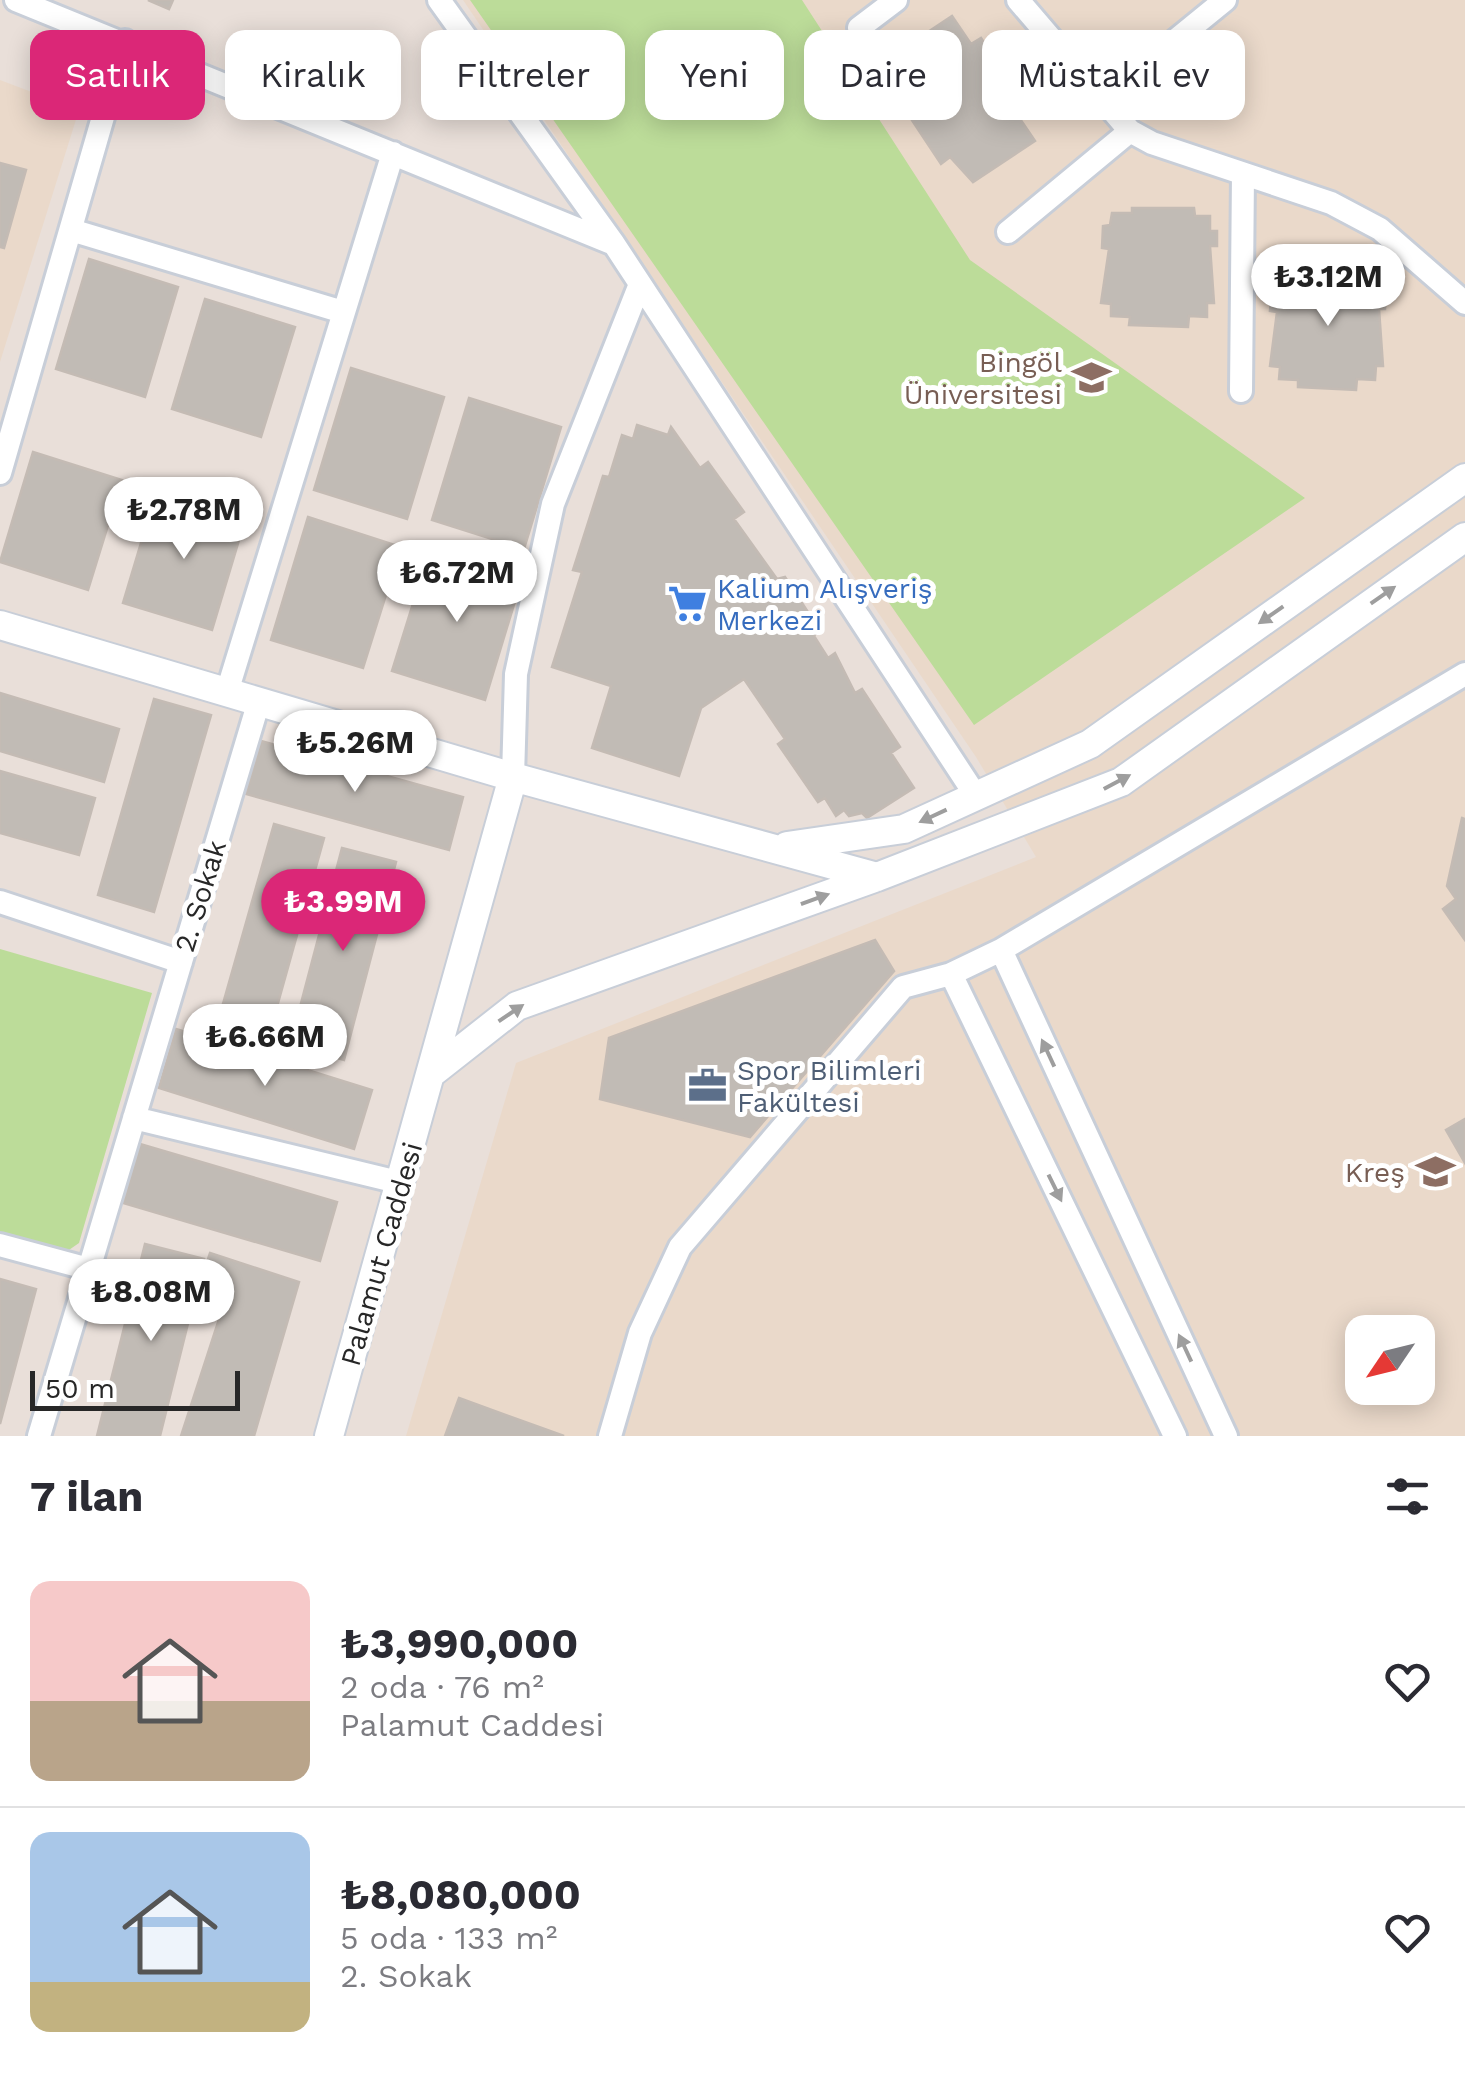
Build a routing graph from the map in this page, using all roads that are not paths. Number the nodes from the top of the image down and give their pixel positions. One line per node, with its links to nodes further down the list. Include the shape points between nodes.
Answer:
1 (16, 0): 7 (street)
2 (439, 0): 18 (street)
3 (896, 0): 6 (street)
4 (1018, 0): 8 (street)
5 (1225, 0): 9 (street)
6 (859, 28)
7 (96, 30)
8 (1043, 30)
9 (1188, 30)
10 (205, 74): 14 (street)
11 (102, 120): 16 (street)
12 (1119, 120): 13 (street)
13 (1130, 131): 15 (street); 17 (street)
14 (393, 153): 18 (street); 21 (street)
15 (1243, 174): 20 (street, via 1331,203 1380,229); 22 (street)
16 (70, 230): 21 (street); 23 (street)
17 (1008, 232)
18 (614, 244): 19 (street)
19 (640, 284): 30 (street, via 553,504 516,674); 31 (street)
20 (1465, 303)
21 (343, 312): 28 (street)
22 (1241, 391)
23 (0, 473)
24 (1465, 478): 31 (street, one-way to 31, via 1090,744)
25 (1465, 537): 33 (street, one-way to 25, via 1120,782)
26 (0, 624): 28 (street)
27 (1465, 674): 35 (street)
28 (226, 692): 29 (street)
29 (259, 702): 30 (street); 36 (street, 2. Sokak)
30 (513, 777): 32 (street); 38 (street, Palamut Caddesi)
31 (976, 796): 32 (street, one-way to 32, via 904,829)
32 (775, 848): 33 (street)
33 (877, 877): 38 (street, one-way to 33, via 517,1006)
34 (0, 902): 36 (street)
35 (1001, 950): 37 (street); 47 (street, one-way to 35)
36 (181, 962): 39 (street, 2. Sokak)
37 (952, 974): 45 (street, via 903,987 680,1248 640,1333); 46 (street, one-way to 46)
38 (434, 1072): 40 (street, Palamut Caddesi)
39 (134, 1118): 40 (street); 42 (street, 2. Sokak)
40 (402, 1183): 44 (street, Palamut Caddesi)
41 (0, 1245): 42 (street)
42 (88, 1269): 43 (street, 2. Sokak)
43 (38, 1436)
44 (329, 1436)
45 (610, 1436)
46 (1175, 1436)
47 (1226, 1436)

